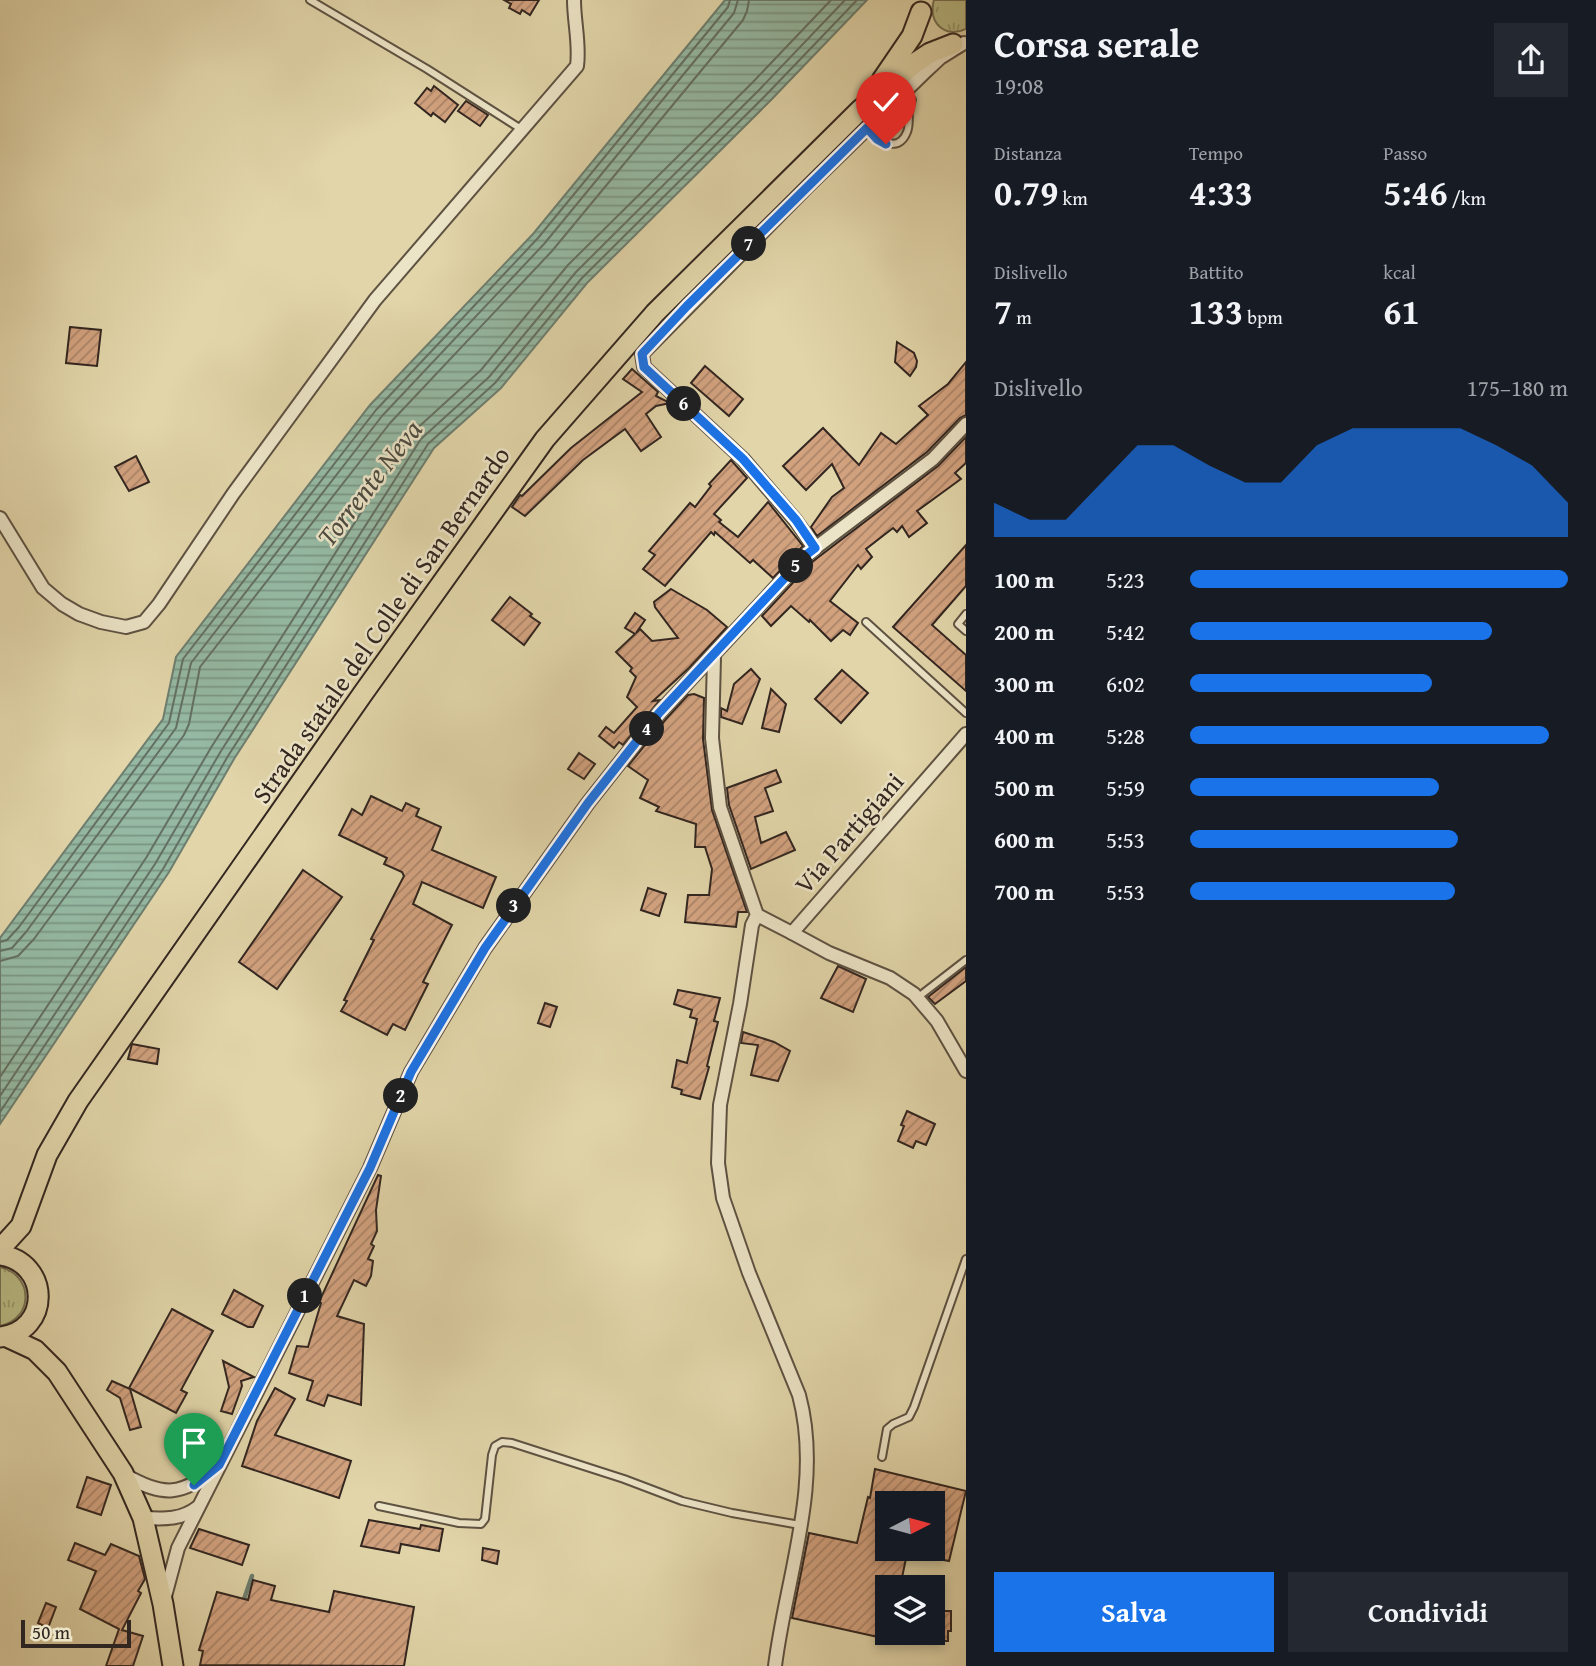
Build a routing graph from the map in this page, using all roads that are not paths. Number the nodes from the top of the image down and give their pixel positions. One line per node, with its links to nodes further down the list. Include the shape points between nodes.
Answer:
1 (310, 0): 7 (lane)
2 (574, 0): 7 (street, via 576,66)
3 (922, 6): 4 (main road, via 930,33); 6 (main road, Strada statale del Colle di San Bernardo, via 908,43)
4 (961, 43): 6 (main road, Strada statale del Colle di San Bernardo, via 915,63)
5 (912, 100): 6 (lane, via 908,130 899,141 886,144 877,139)
6 (863, 119): 10 (street, via 641,358 644,367 743,459); 22 (main road, Strada statale del Colle di San Bernardo, via 655,313 545,439 78,1101 47,1156)
7 (521, 129): 9 (street, via 375,300 144,622 127,627 101,622 62,604 43,588)
8 (966, 424): 10 (street, via 933,459)
9 (0, 518)
10 (815, 548): 14 (street)
11 (966, 614): 13 (lane, via 958,624)
12 (866, 622): 15 (lane)
13 (966, 631)
14 (714, 657): 17 (street, via 712,738 720,807); 31 (street, via 659,713 588,803 485,948 411,1072 370,1168)
15 (966, 713)
16 (966, 734): 18 (street, Via Partigiani)
17 (757, 915): 18 (street, Via Partigiani); 36 (street, via 720,1105 718,1163 723,1198 804,1413 807,1482)
18 (792, 933): 20 (street, via 890,978)
19 (966, 960): 20 (lane)
20 (917, 998): 21 (street, via 937,1021)
21 (966, 1070)
22 (21, 1226): 23 (main road, Strada statale del Colle di San Bernardo); 26 (main road, Strada statale del Colle di San Bernardo)
23 (0, 1249)
24 (0, 1255): 26 (main road)
25 (966, 1259): 30 (lane, via 914,1407 909,1417 887,1429)
26 (26, 1267): 27 (main road, Strada statale del Colle di San Bernardo, via 38,1291)
27 (35, 1314): 28 (main road, via 24,1328); 29 (main road, Strada statale del Colle di San Bernardo)
28 (3, 1337): 29 (main road, via 35,1350)
29 (47, 1361): 32 (main road)
30 (882, 1457)
31 (219, 1465): 32 (street, via 194,1485 169,1490 150,1488); 34 (street)
32 (123, 1473): 35 (main road)
33 (379, 1506): 36 (lane, via 481,1524 492,1455 502,1442 682,1501)
34 (199, 1507): 35 (street, via 187,1516); 37 (street, via 178,1548)
35 (143, 1518): 37 (main road)
36 (800, 1525): 39 (street)
37 (163, 1604): 38 (main road)
38 (173, 1666)
39 (775, 1666)

